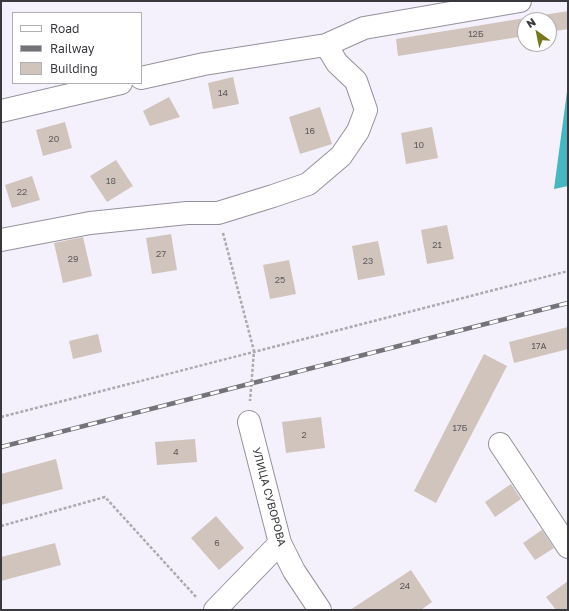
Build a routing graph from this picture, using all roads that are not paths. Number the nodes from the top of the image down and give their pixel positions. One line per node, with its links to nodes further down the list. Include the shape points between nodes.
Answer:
1 (520, 1): 2 (street, via 364,28)
2 (326, 45): 3 (street, via 204,64); 6 (street, via 337,63 356,81 366,110 358,131 341,156 308,184 218,213 187,213 90,223)
3 (142, 78)
4 (116, 84): 5 (street)
5 (1, 111)
6 (1, 240)
7 (249, 422): 9 (street, УЛИЦА СУВОРОВА)
8 (500, 444): 10 (street)
9 (280, 543): 11 (street); 12 (street, УЛИЦА СУВОРОВА, via 294,571)
10 (568, 547)
11 (206, 604)
12 (320, 610)

